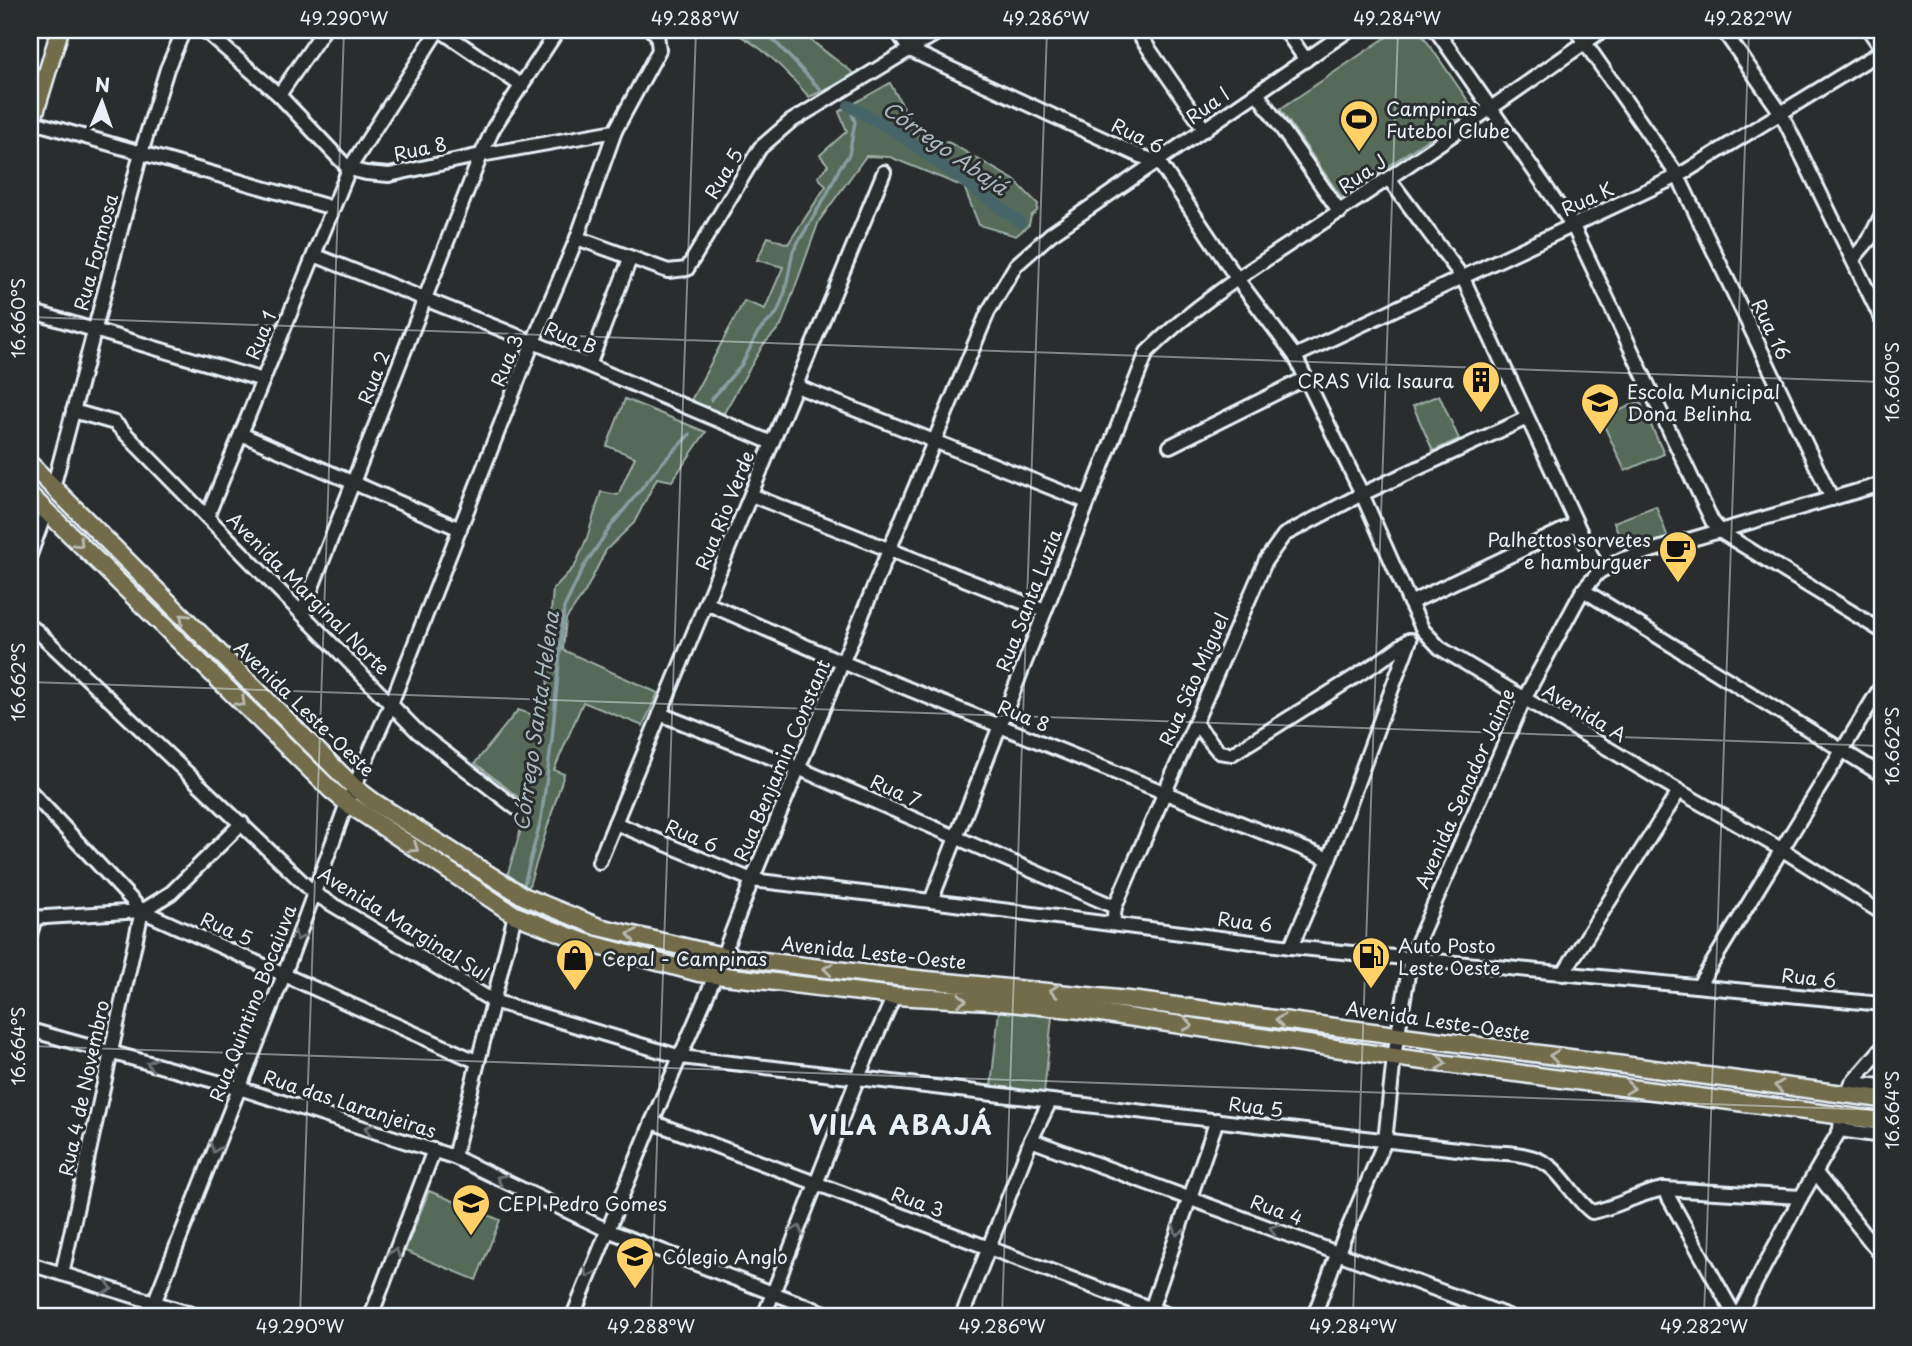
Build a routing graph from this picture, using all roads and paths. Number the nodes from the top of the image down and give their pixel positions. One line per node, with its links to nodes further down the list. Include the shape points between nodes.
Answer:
1 (60, 30): 27 (main road)
2 (184, 30): 30 (street, Rua Formosa)
3 (204, 30): 24 (street)
4 (324, 30): 24 (street)
5 (439, 30): 22 (street); 33 (street)
6 (558, 30): 22 (street)
7 (896, 30): 19 (street)
8 (942, 30): 19 (street, Rua 5)
9 (1136, 30): 28 (street)
10 (1284, 30): 21 (street)
11 (1349, 30): 21 (street, Rua l)
12 (1436, 30): 25 (street)
13 (1576, 30): 18 (street, Rua 16)
14 (1603, 30): 18 (street, Rua J)
15 (1723, 30): 26 (street)
16 (1869, 30): 20 (street)
17 (654, 32): 29 (street, Rua 3, via 659,50)
18 (1585, 42): 25 (street, Rua J); 35 (street, Rua 16)
19 (910, 50): 32 (street, Rua 6); 44 (street, Rua 5, via 790,122 760,148 687,269 668,271)
20 (1882, 50): 26 (street, Rua K)
21 (1306, 60): 23 (street, Rua l)
22 (522, 86): 31 (street)
23 (1257, 93): 28 (street, Rua l); 38 (street)
24 (279, 95): 33 (street)
25 (1490, 108): 36 (street, Rua J); 40 (street)
26 (1781, 113): 35 (street, Rua K); 45 (street)
27 (30, 124): 30 (street)
28 (1205, 130): 32 (street, Rua l)
29 (615, 131): 31 (street, Rua 8); 42 (street, Rua 3)
30 (141, 153): 37 (street); 51 (street, Rua Formosa)
31 (481, 155): 33 (street, Rua 8, via 389,175); 48 (street, Rua 2)
32 (1158, 162): 41 (street, Rua l); 47 (street, Rua 6)
33 (349, 169): 37 (street, Rua 1)
34 (884, 172): 58 (street, Rua Rio Verde)
35 (1678, 176): 40 (street, Rua K); 72 (street, Rua 16)
36 (1389, 179): 38 (street, Rua J); 46 (street)
37 (333, 208): 43 (street, Rua 1)
38 (1340, 212): 47 (street, Rua J)
39 (1882, 214): 45 (street)
40 (1573, 226): 46 (street, Rua K); 78 (street)
41 (1051, 234): 62 (street, Rua Benjamin Constant, via 1016,265 988,312)
42 (577, 238): 44 (street, Rua 5); 52 (street, Rua 3)
43 (314, 255): 48 (street, Rua B); 57 (street, Rua 1)
44 (630, 259): 55 (street)
45 (1853, 259): 50 (street)
46 (1463, 278): 54 (street, Rua K); 60 (street)
47 (1238, 280): 53 (street, Rua J, via 1172,327); 54 (street, Rua 6)
48 (424, 299): 52 (street, Rua B); 66 (street, Rua 2)
49 (30, 311): 51 (street)
50 (1882, 320)
51 (94, 330): 57 (street); 59 (street, Rua Formosa)
52 (533, 342): 55 (street, Rua B); 77 (street, Rua 3)
53 (1147, 352): 73 (street, Rua Santa Luzia)
54 (1295, 356): 56 (street, Avenida A)
55 (589, 365): 63 (street, Rua B)
56 (1306, 378): 64 (street); 69 (street, Avenida A)
57 (263, 380): 61 (street, Rua 1)
58 (796, 386): 62 (street); 63 (street, Rua Rio Verde)
59 (74, 411): 68 (street, Rua Formosa); 75 (street, Avenida Marginal Norte, via 115,423)
60 (1527, 418): 69 (street, Rua São Miguel); 76 (street)
61 (241, 434): 66 (street); 75 (street, Rua 1)
62 (935, 440): 73 (street); 79 (street, Rua Benjamin Constant)
63 (772, 443): 71 (street, Rua Rio Verde)
64 (1170, 446)
65 (30, 464): 68 (main road, Avenida Leste-Oeste)
66 (353, 482): 77 (street); 86 (street, Rua 2)
67 (1881, 485): 72 (street, Avenida Senador Jaime)
68 (53, 488): 101 (main road, Avenida Leste-Oeste, one-way to 68)
69 (1362, 494): 84 (street, Avenida A); 96 (street, Rua São Miguel, via 1284,535 1266,560)
70 (30, 495): 74 (main road, Avenida Leste-Oeste)
71 (751, 495): 79 (street); 83 (street, Rua Rio Verde)
72 (1832, 499): 78 (street, Avenida Senador Jaime)
73 (1087, 502): 85 (street, Rua Santa Luzia)
74 (46, 510): 80 (street); 105 (main road, Avenida Leste-Oeste, one-way to 105)
75 (207, 517): 86 (street, Avenida Marginal Norte)
76 (1576, 524): 81 (street); 84 (street)
77 (460, 529): 94 (street, Rua 3)
78 (1721, 532): 81 (street, Avenida Senador Jaime, via 1623,559); 89 (street)
79 (889, 550): 85 (street); 91 (street, Rua Benjamin Constant)
80 (30, 555)
81 (1599, 572): 82 (street, Avenida Senador Jaime)
82 (1583, 590): 93 (street, Avenida Senador Jaime); 98 (street)
83 (706, 603): 91 (street, Rua 8); 95 (street, Rua Rio Verde)
84 (1410, 603): 88 (street, Avenida A)
85 (1045, 611): 97 (street, Rua Santa Luzia)
86 (302, 613): 94 (street, Avenida Marginal Norte)
87 (30, 627): 107 (street, Avenida Marginal Sul)
88 (1423, 630): 90 (street); 93 (street, Avenida A, via 1440,648)
89 (1882, 631)
90 (1410, 640): 96 (street, via 1232,754 1219,752); 111 (street)
91 (842, 662): 97 (street, Rua 8); 99 (street, Rua Benjamin Constant)
92 (1882, 685): 98 (street)
93 (1525, 697): 103 (street, Avenida A); 125 (street, Avenida Senador Jaime)
94 (391, 704): 101 (street, Rua Quintino Bocaiuva); 106 (street, Avenida Marginal Norte, via 418,732)
95 (660, 714): 99 (street, Rua 7); 108 (street, Rua Rio Verde)
96 (1195, 723): 104 (street, Rua São Miguel)
97 (1000, 726): 104 (street, Rua 8); 109 (street, Rua Santa Luzia)
98 (1842, 751): 100 (street); 110 (street)
99 (798, 768): 109 (street, Rua 7); 113 (street, Rua Benjamin Constant)
100 (1882, 775)
101 (354, 787): 105 (street, Rua Quintino Bocaiuva); 124 (main road, Avenida Leste-Oeste, one-way to 101, via 599,927 523,896)
102 (30, 791): 117 (street)
103 (1679, 791): 110 (street, Avenida A); 126 (street)
104 (1165, 793): 111 (street, Rua 8); 116 (street, Rua São Miguel)
105 (347, 803): 114 (street, Rua Quintino Bocaiuva); 119 (main road, Avenida Leste-Oeste, one-way to 119)
106 (516, 808)
107 (242, 823): 114 (street, Avenida Marginal Sul); 117 (street, via 171,893)
108 (615, 823): 112 (street, Rua Rio Verde); 113 (street, Rua 6)
109 (956, 838): 115 (street, Rua Santa Luzia); 116 (street, Rua 7)
110 (1782, 849): 118 (street, Avenida A); 129 (street)
111 (1329, 859): 123 (street)
112 (599, 862)
113 (752, 880): 115 (street, Rua 6); 124 (street, Rua Benjamin Constant)
114 (315, 894): 127 (street, Rua Quintino Bocaiuva, one-way to 127); 131 (street, Avenida Marginal Sul)
115 (931, 901): 121 (street, Rua 6)
116 (1115, 907): 121 (street, Rua São Miguel)
117 (142, 911): 120 (street, Rua 5); 127 (street, Rua 5); 136 (street, Rua 4 de Novembro)
118 (1882, 913)
119 (515, 915): 128 (main road, Avenida Leste-Oeste, via 584,942); 131 (street)
120 (32, 918): 122 (street)
121 (1113, 924): 123 (street, Rua 6)
122 (30, 935)
123 (1292, 947): 125 (street, Rua 6)
124 (723, 956): 128 (street, Rua Benjamin Constant); 134 (main road, Avenida Leste-Oeste, one-way to 124, via 1138,1001)
125 (1411, 957): 126 (street, Rua 6); 134 (street, Avenida Senador Jaime)
126 (1563, 974): 129 (street, Rua 6)
127 (284, 975): 139 (street, Rua 5); 142 (street, Rua Quintino Bocaiuva)
128 (716, 976): 130 (main road, Avenida Leste-Oeste); 137 (street, Rua Benjamin Constant)
129 (1699, 985): 132 (street, Rua 6)
130 (894, 996): 138 (main road, Avenida Leste-Oeste, one-way to 138, via 1081,1010); 140 (street)
131 (493, 1001): 137 (street, Avenida Marginal Sul); 139 (street)
132 (1882, 1004)
133 (30, 1030): 136 (street, Rua das Laranjeiras)
134 (1398, 1036): 138 (street, Avenida Senador Jaime); 143 (main road, Avenida Leste-Oeste, one-way to 134)
135 (1882, 1048): 143 (street)
136 (111, 1053): 142 (street, Rua das Laranjeiras, one-way to 136); 165 (street, Rua 4 de Novembro)
137 (681, 1057): 140 (street, Rua 5); 148 (street, Rua Benjamin Constant)
138 (1394, 1057): 149 (main road, Avenida Leste-Oeste, one-way to 149); 152 (street, Avenida Senador Jaime)
139 (476, 1061): 154 (street)
140 (858, 1077): 145 (street, Rua 5); 156 (street)
141 (1882, 1086): 143 (street)
142 (239, 1088): 153 (street, Rua das Laranjeiras, one-way to 142); 167 (street, Rua Quintino Bocaiuva, one-way to 167)
143 (1850, 1089): 144 (main road, Avenida Leste-Oeste)
144 (1882, 1099)
145 (1051, 1101): 146 (street, Rua 5); 151 (street)
146 (1217, 1120): 152 (street, Rua 5); 159 (street)
147 (1882, 1121): 149 (main road, Avenida Leste-Oeste)
148 (652, 1122): 156 (street, Rua 3); 160 (street, Rua Benjamin Constant)
149 (1840, 1123): 150 (street, Avenida Leste-Oeste); 155 (street)
150 (1882, 1136)
151 (1031, 1140): 159 (street, Rua 4); 161 (street)
152 (1385, 1141): 157 (street, Rua 5, via 1525,1154 1551,1167 1592,1212); 162 (street, Avenida Senador Jaime)
153 (434, 1150): 154 (street, Rua das Laranjeiras); 171 (street, one-way to 153)
154 (454, 1157): 160 (street, Rua das Laranjeiras, one-way to 154)
155 (1816, 1173): 158 (street); 163 (street)
156 (816, 1184): 161 (street, Rua 3); 166 (street, one-way to 156)
157 (1664, 1189): 158 (street, Rua 5); 179 (street)
158 (1801, 1197): 179 (street)
159 (1189, 1198): 162 (street, Rua 4, one-way to 159); 168 (street, one-way to 168)
160 (607, 1230): 166 (street); 172 (street, Rua Benjamin Constant, one-way to 172)
161 (989, 1248): 168 (street, Rua 3); 175 (street)
162 (1338, 1252): 177 (street, Avenida Senador Jaime); 178 (street, Rua 4)
163 (1882, 1256)
164 (30, 1264): 165 (street)
165 (62, 1274): 167 (street, one-way to 167)
166 (773, 1294): 173 (street); 174 (street)
167 (155, 1303): 169 (street, Rua Quintino Bocaiuva); 170 (street)
168 (1150, 1312): 176 (street, Rua 3)
169 (149, 1316)
170 (198, 1316)
171 (371, 1316)
172 (573, 1316)
173 (764, 1316)
174 (833, 1316)
175 (962, 1316)
176 (1171, 1316)
177 (1314, 1316)
178 (1508, 1316)
179 (1736, 1316)

